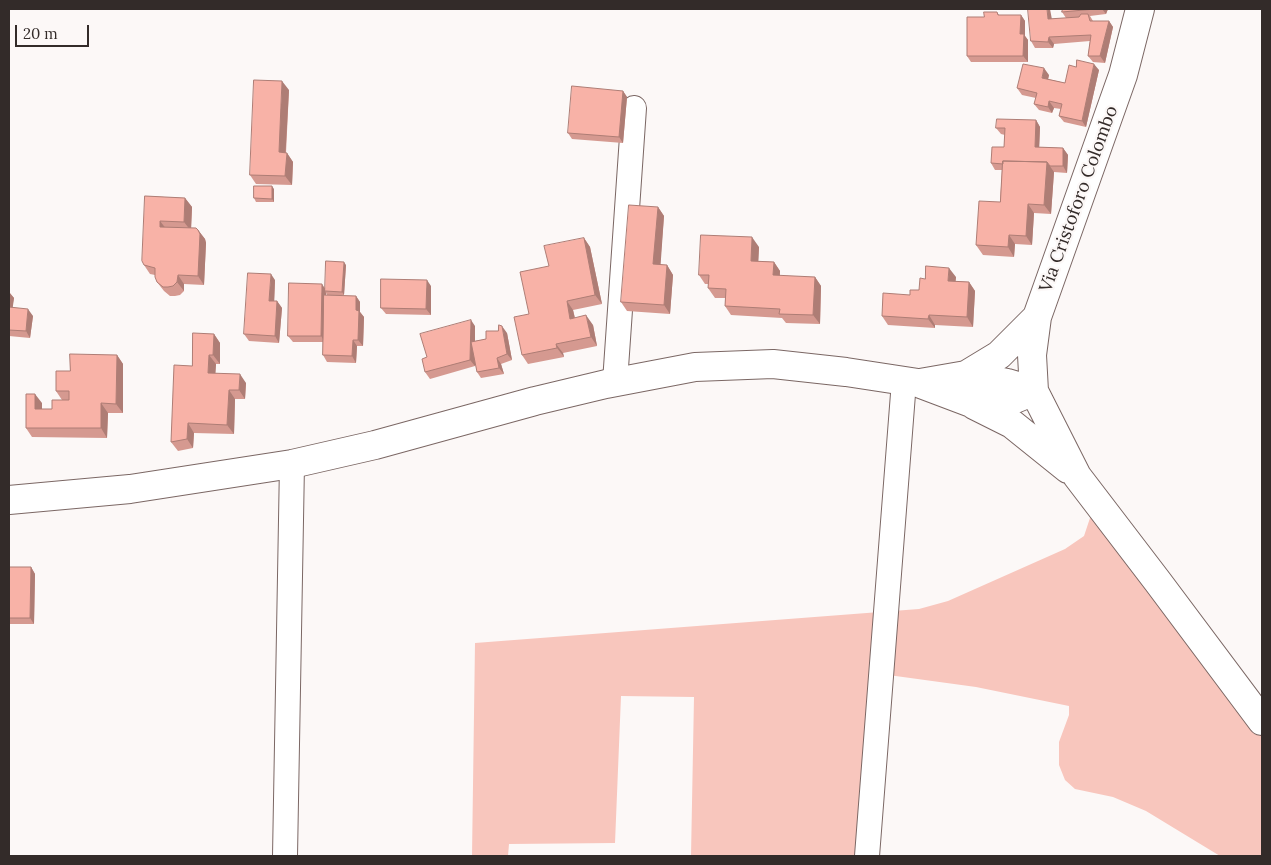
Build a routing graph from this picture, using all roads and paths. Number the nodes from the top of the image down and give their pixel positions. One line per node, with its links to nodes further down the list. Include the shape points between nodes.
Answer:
1 (1140, 9): 3 (main road, Via Cristoforo Colombo, via 1123,75)
2 (634, 108): 5 (street)
3 (1036, 317): 4 (main road, via 999,355); 7 (main road, Via Cristoforo Colombo, via 1032,355)
4 (966, 375): 6 (main road); 7 (main road)
5 (615, 382): 6 (main road, via 695,367 773,364); 9 (main road)
6 (911, 382): 8 (main road); 14 (street)
7 (1034, 391): 8 (main road, via 1003,404); 10 (main road)
8 (971, 404): 10 (main road, via 1012,424)
9 (292, 464): 11 (main road, via 130,489); 13 (street)
10 (1077, 476): 12 (main road)
11 (9, 500)
12 (1262, 721)
13 (285, 856)
14 (867, 856)

